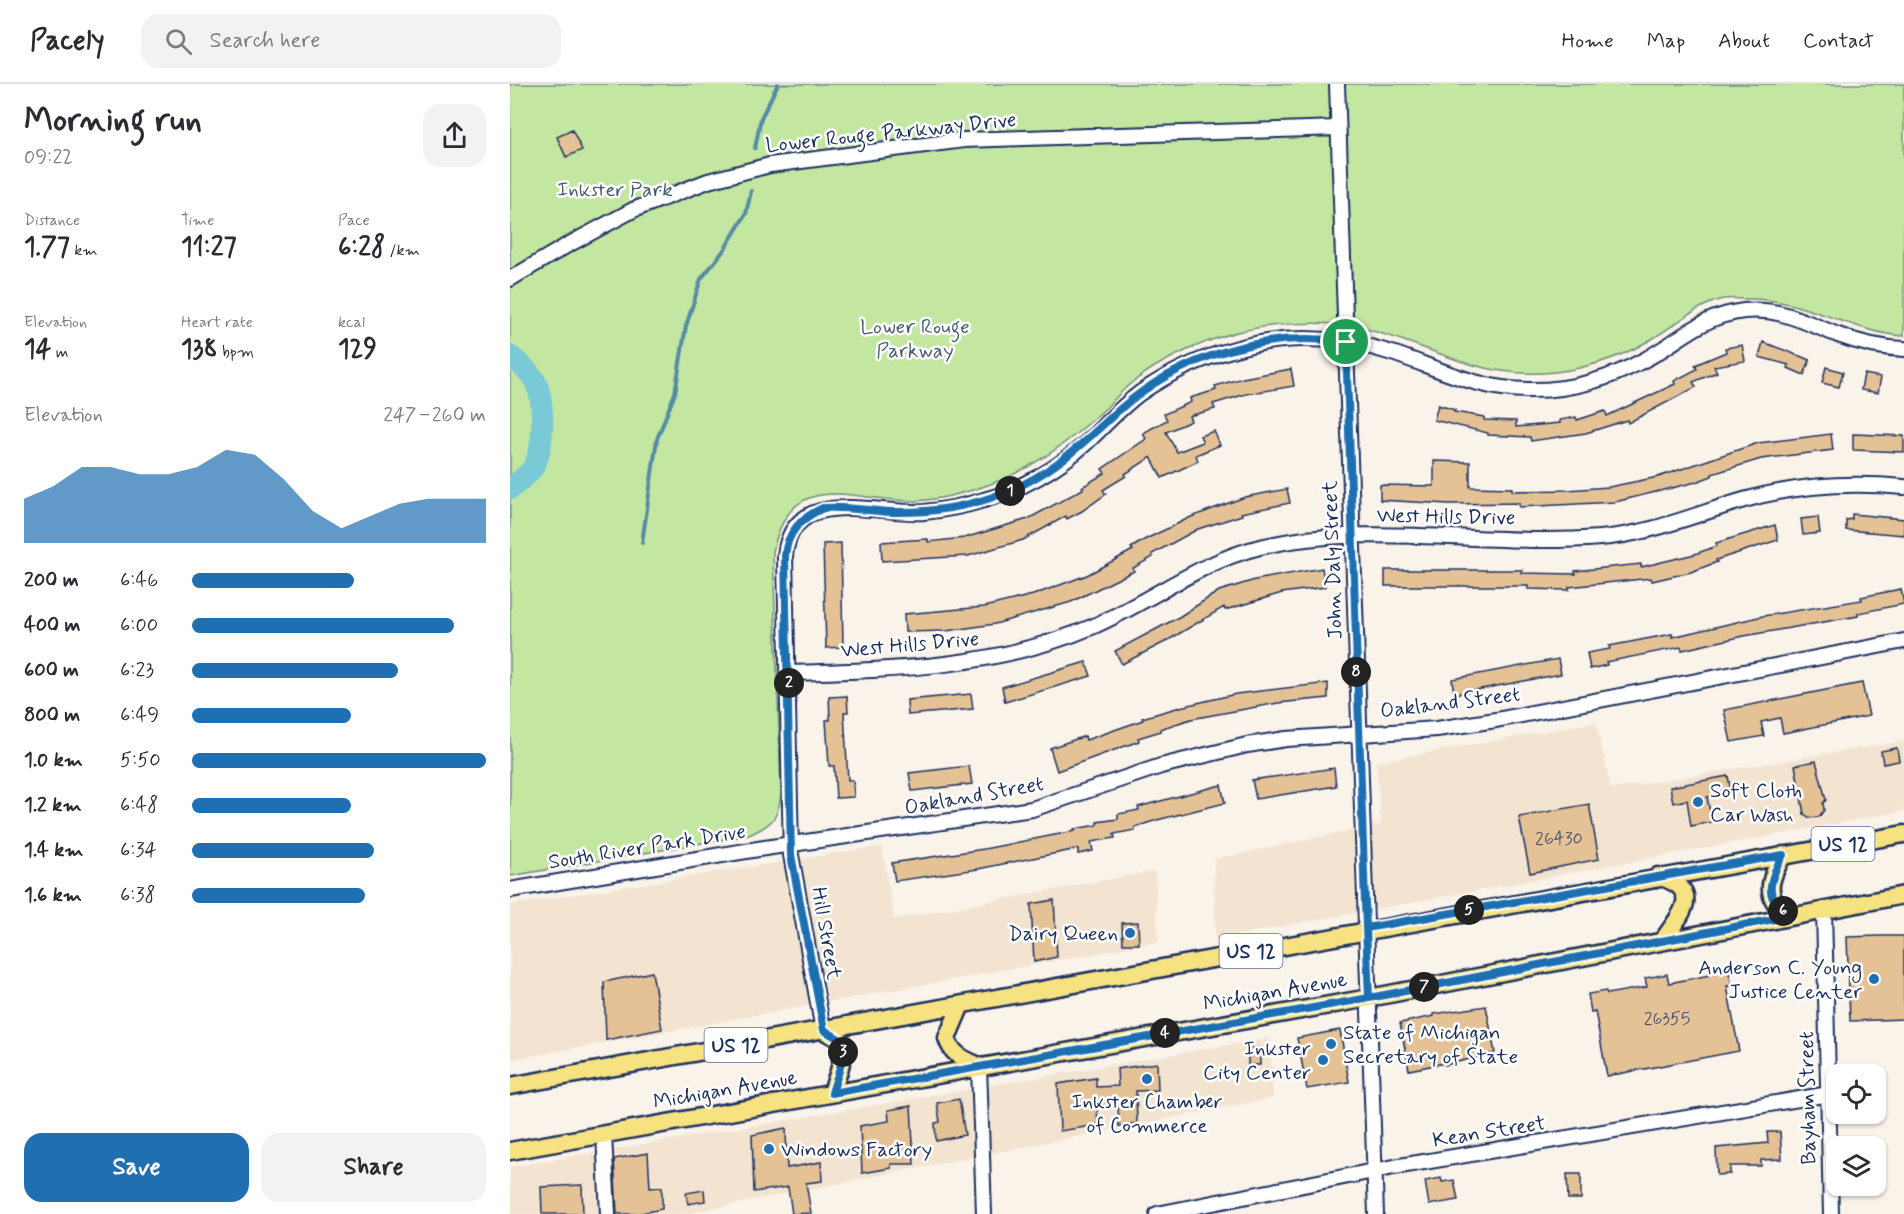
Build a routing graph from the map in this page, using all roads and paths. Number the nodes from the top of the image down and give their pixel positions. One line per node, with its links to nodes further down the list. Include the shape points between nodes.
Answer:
1 (1337, 84): 2 (street, John Daly Street)
2 (1338, 128): 3 (street, Lower Rouge Parkway Drive, via 964,140 770,165 708,181 633,210); 4 (street, John Daly Street)
3 (510, 279)
4 (1346, 342): 5 (street, via 1392,353 1474,383 1527,390 1566,388 1608,377 1647,359 1703,322 1745,310 1786,313 1854,340); 7 (street, John Daly Street); 9 (street, via 1275,341 1237,348 1194,363 1139,394 1054,467 987,500 924,512 834,507 810,514 795,528 786,549)
5 (1904, 349)
6 (1904, 486): 7 (street, West Hills Drive, via 1831,485 1780,492 1656,529 1597,538)
7 (1352, 537): 9 (street, West Hills Drive, via 1280,543 1234,554 1093,626 1009,654 928,668); 10 (street, John Daly Street)
8 (1904, 641): 10 (street, Oakland Street, via 1496,720)
9 (789, 673): 12 (street, Hill Street)
10 (1359, 734): 12 (street, Oakland Street, via 1286,739 1218,751 1032,809); 19 (street, John Daly Street)
11 (1904, 834): 13 (main road, Michigan Avenue / US 12)
12 (792, 845): 15 (street, South River Park Drive); 23 (street, Hill Street)
13 (1783, 855): 14 (main road, Michigan Avenue / US 12); 18 (main road, via 1772,873 1771,892 1780,909)
14 (1658, 876): 19 (main road, Michigan Avenue / US 12); 20 (main road, via 1680,888 1686,901 1685,911)
15 (510, 890)
16 (1904, 895): 17 (main road, Michigan Avenue)
17 (1824, 909): 18 (main road, Michigan Avenue); 24 (street, Bayham Street)
18 (1790, 916): 20 (main road, Michigan Avenue)
19 (1366, 928): 21 (street, John Daly Street); 22 (main road, Michigan Avenue / US 12)
20 (1663, 940): 21 (main road, Michigan Avenue)
21 (1369, 998): 25 (main road, Michigan Avenue); 32 (street, John Daly Street)
22 (961, 1005): 23 (main road, Michigan Avenue / US 12); 25 (main road, via 947,1038 958,1057)
23 (824, 1030): 26 (main road, Michigan Avenue / US 12); 27 (main road, via 839,1039 843,1053)
24 (1828, 1064)
25 (979, 1066): 27 (main road, Michigan Avenue); 34 (street)
26 (510, 1086)
27 (832, 1093): 30 (main road, Michigan Avenue)
28 (1826, 1095): 32 (street, Kean Street)
29 (1830, 1124): 37 (street, Bayham Street)
30 (604, 1134): 31 (main road, Michigan Avenue); 33 (street)
31 (510, 1151)
32 (1375, 1172): 35 (street, Kean Street); 36 (street, John Daly Street)
33 (608, 1214)
34 (984, 1214)
35 (1157, 1214)
36 (1376, 1214)
37 (1831, 1214)

